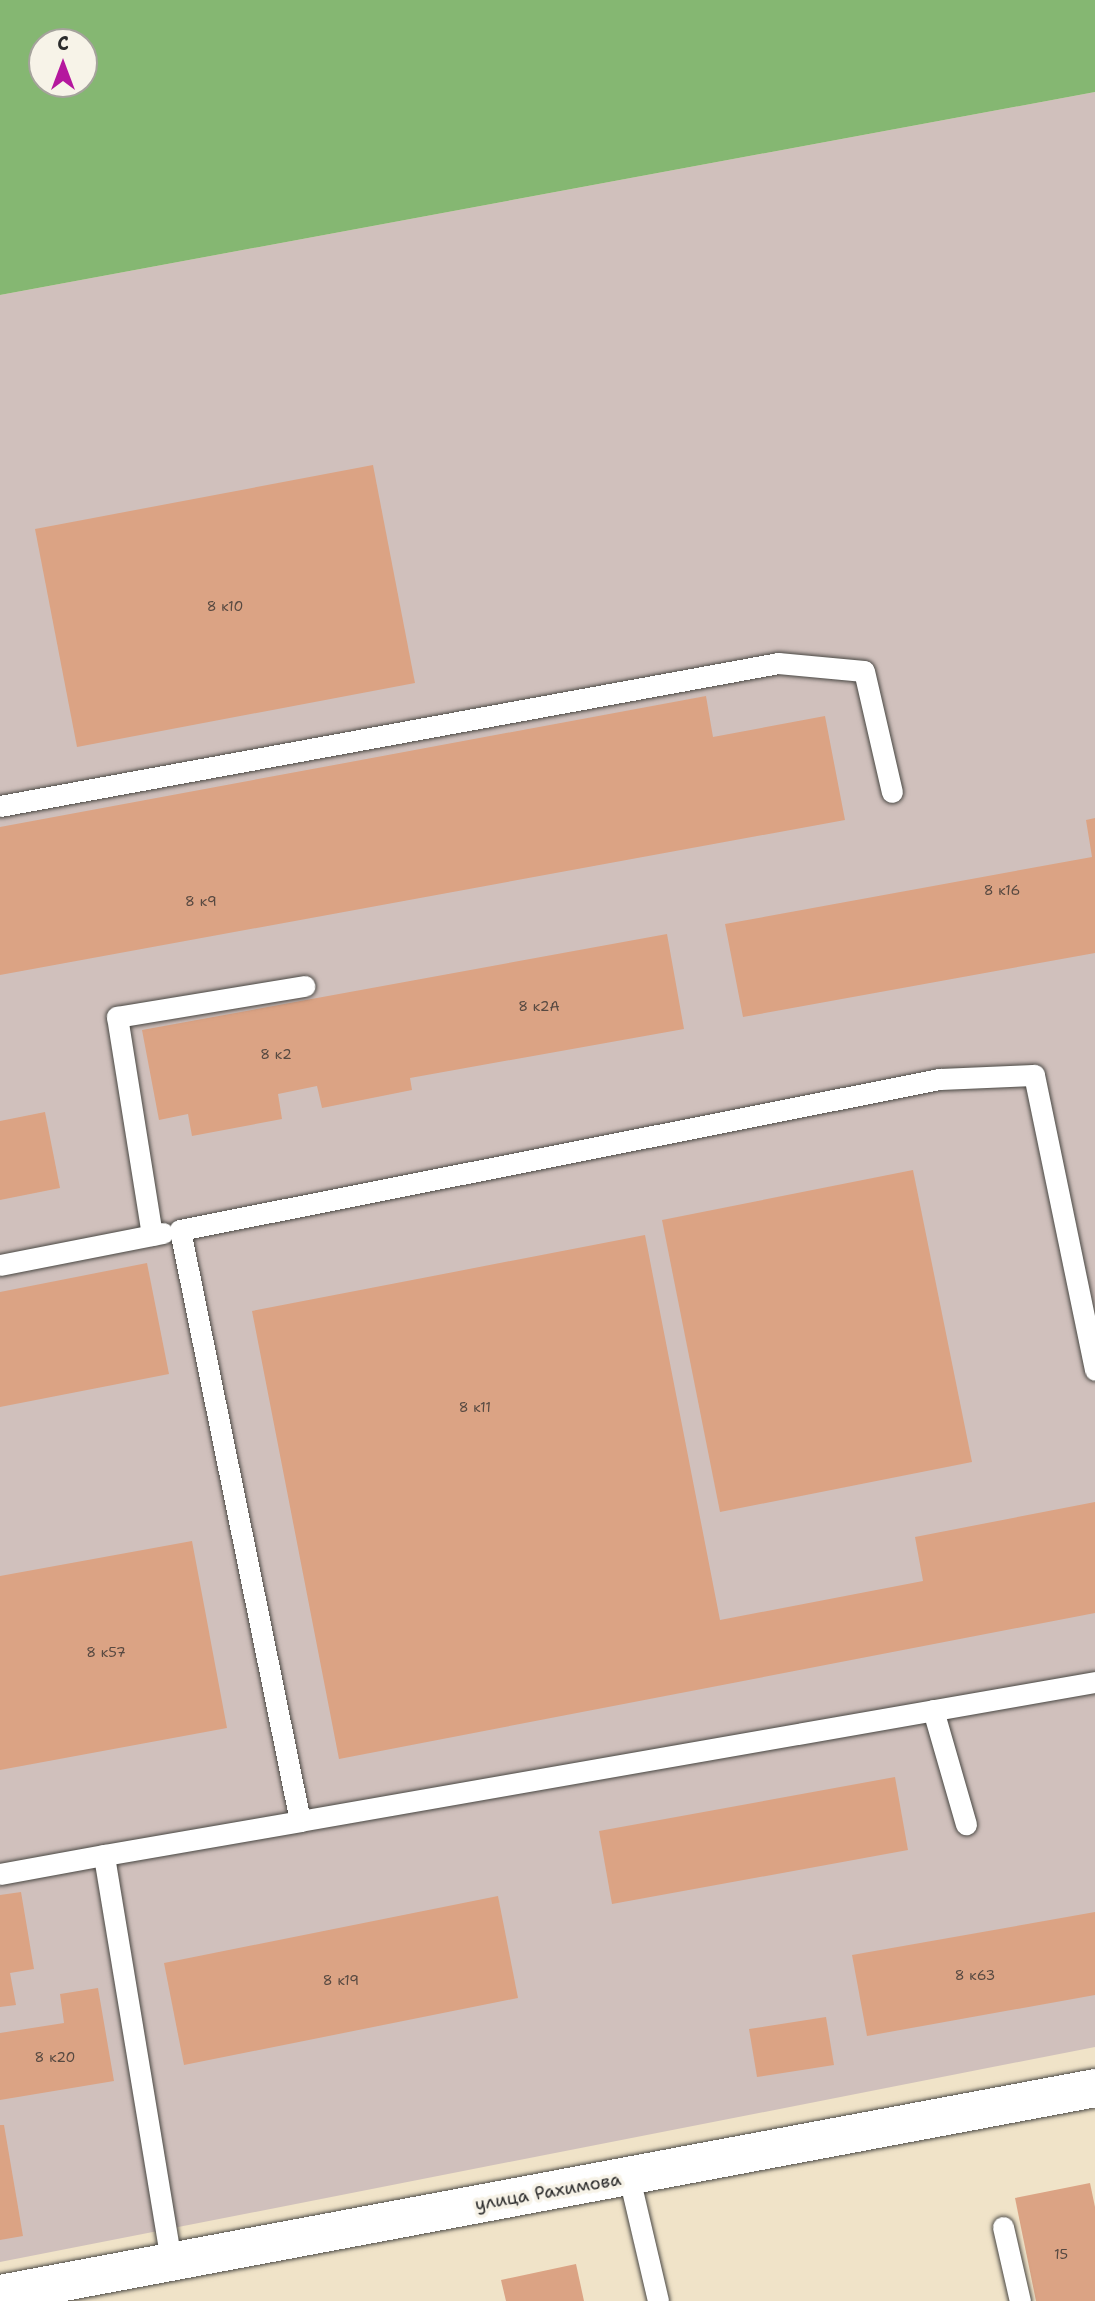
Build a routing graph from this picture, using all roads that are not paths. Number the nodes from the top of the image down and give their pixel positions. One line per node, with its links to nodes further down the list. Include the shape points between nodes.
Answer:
1 (892, 792): 2 (lane, via 864,671 778,663)
2 (0, 806)
3 (304, 986): 5 (lane, via 117,1017)
4 (180, 1230): 5 (lane); 7 (lane, via 939,1079 1034,1075); 10 (lane)
5 (152, 1235): 6 (lane)
6 (0, 1265)
7 (1095, 1370)
8 (1095, 1682): 9 (lane)
9 (933, 1710): 10 (lane); 11 (lane)
10 (300, 1821): 12 (lane)
11 (966, 1824)
12 (104, 1855): 13 (lane); 17 (lane)
13 (0, 1874)
14 (1095, 2088): 15 (street, улица Рахимова)
15 (629, 2177): 17 (street, улица Рахимова); 19 (lane)
16 (1003, 2227): 20 (lane)
17 (171, 2261): 18 (street, улица Рахимова)
18 (0, 2294)
19 (658, 2301)
20 (1020, 2301)

